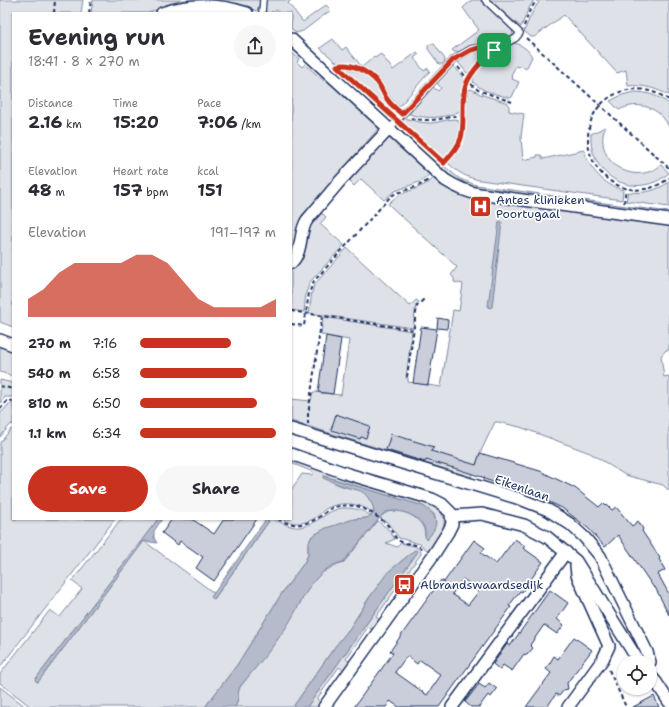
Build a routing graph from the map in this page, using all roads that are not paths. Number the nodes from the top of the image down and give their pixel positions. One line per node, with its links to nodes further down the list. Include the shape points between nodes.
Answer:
1 (263, 0): 5 (lane)
2 (485, 0): 7 (lane, via 520,33 512,40 471,50 453,60)
3 (167, 12): 4 (street, via 194,6 223,7)
4 (243, 12)
5 (262, 12)
6 (292, 40): 7 (street, via 333,69)
7 (389, 129): 8 (street, via 440,167 455,186 468,192); 9 (street, via 307,220 303,226 299,253)
8 (669, 220)
9 (292, 263)
10 (0, 340): 11 (street)
11 (12, 344)
12 (292, 429): 18 (street, Eikenlaan, via 520,499 548,510 570,524 600,556)
13 (292, 454): 14 (street, via 432,499 446,507)
14 (452, 516): 15 (street, via 482,514 524,525 547,537); 21 (street, via 450,528 431,558)
15 (566, 552): 16 (street); 22 (street)
16 (576, 561): 17 (street); 23 (street, via 577,575 609,646 603,659)
17 (635, 655)
18 (648, 655)
19 (657, 685): 20 (street)
20 (669, 702)
21 (324, 707)
22 (452, 707)
23 (568, 707)

